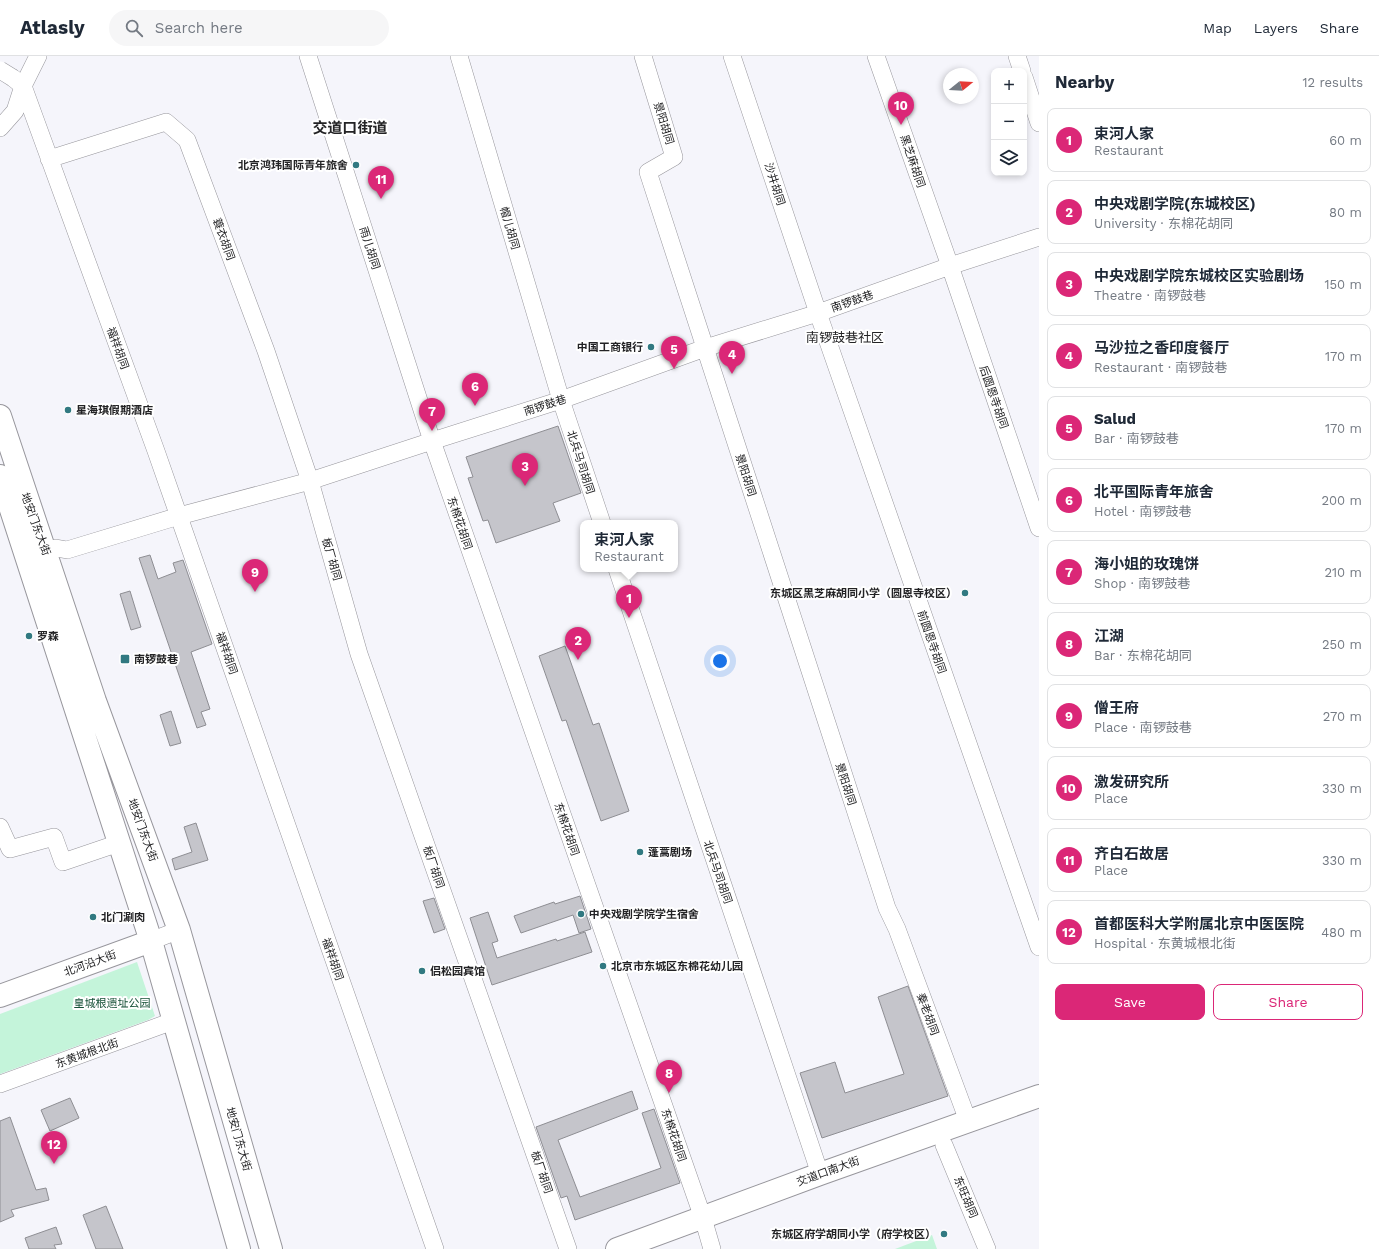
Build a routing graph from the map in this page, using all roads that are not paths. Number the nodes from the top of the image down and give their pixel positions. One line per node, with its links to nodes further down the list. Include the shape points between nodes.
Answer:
1 (38, 56): 9 (street)
2 (308, 56): 20 (street, 雨儿胡同)
3 (459, 56): 18 (street, 帽儿胡同)
4 (643, 56): 17 (street, 景阳胡同, via 674,157 648,172)
5 (732, 56): 16 (street, 沙井胡同)
6 (876, 56): 15 (street, 黑芝麻胡同)
7 (1017, 56): 8 (street)
8 (1021, 68)
9 (12, 78): 12 (street, via 15,111); 13 (street, 福祥胡同)
10 (1027, 86): 11 (street)
11 (1039, 123)
12 (0, 128)
13 (49, 159): 22 (street, 蓑衣胡同, via 166,122 188,140 266,351); 23 (street, 福祥胡同)
14 (1039, 237): 15 (street, 南锣鼓巷)
15 (950, 266): 16 (street, 南锣鼓巷); 25 (street, 后圆恩寺胡同)
16 (818, 313): 17 (street, 南锣鼓巷); 33 (street, 前圆恩寺胡同)
17 (706, 348): 18 (street, 南锣鼓巷); 30 (street, 景阳胡同)
18 (561, 400): 20 (street, 南锣鼓巷); 24 (street, 北兵马司胡同)
19 (0, 416): 26 (main road, 地安门东大街)
20 (432, 441): 22 (street, 南锣鼓巷); 42 (street, 东棉花胡同)
21 (0, 476): 29 (main road, 地安门东大街)
22 (310, 481): 23 (street, 南锣鼓巷); 46 (street, 板厂胡同, via 359,654)
23 (179, 516): 26 (street, 南锣鼓巷, via 67,550 56,548); 45 (street, 福祥胡同)
24 (601, 520)
25 (1039, 528)
26 (46, 552): 31 (main road, 地安门东大街, via 95,701)
27 (618, 572): 41 (street, 北兵马司胡同)
28 (0, 827): 29 (street, via 10,848 54,837 64,862)
29 (118, 843): 32 (main road, 地安门东大街)
30 (887, 908): 39 (street, 秦老胡同)
31 (180, 930): 32 (street, 北河沿大街); 44 (main road, 地安门东大街)
32 (151, 940): 34 (main road, 北河沿大街); 35 (main road, 地安门东大街)
33 (1039, 948)
34 (0, 996)
35 (173, 1021): 36 (street, 东黄城根北街); 43 (main road, 地安门东大街)
36 (0, 1084)
37 (1039, 1096): 39 (main road, 交道口南大街)
38 (1039, 1110): 40 (main road, 交道口南大街)
39 (968, 1121): 41 (main road, 交道口南大街)
40 (944, 1145): 42 (main road, 交道口南大街); 49 (street, 东旺胡同)
41 (820, 1174): 42 (main road, 交道口南大街)
42 (707, 1232): 47 (main road, 交道口南大街); 48 (main road, 交道口南大街)
43 (239, 1249)
44 (271, 1249)
45 (435, 1249)
46 (568, 1249)
47 (617, 1249)
48 (654, 1249)
49 (987, 1249)

